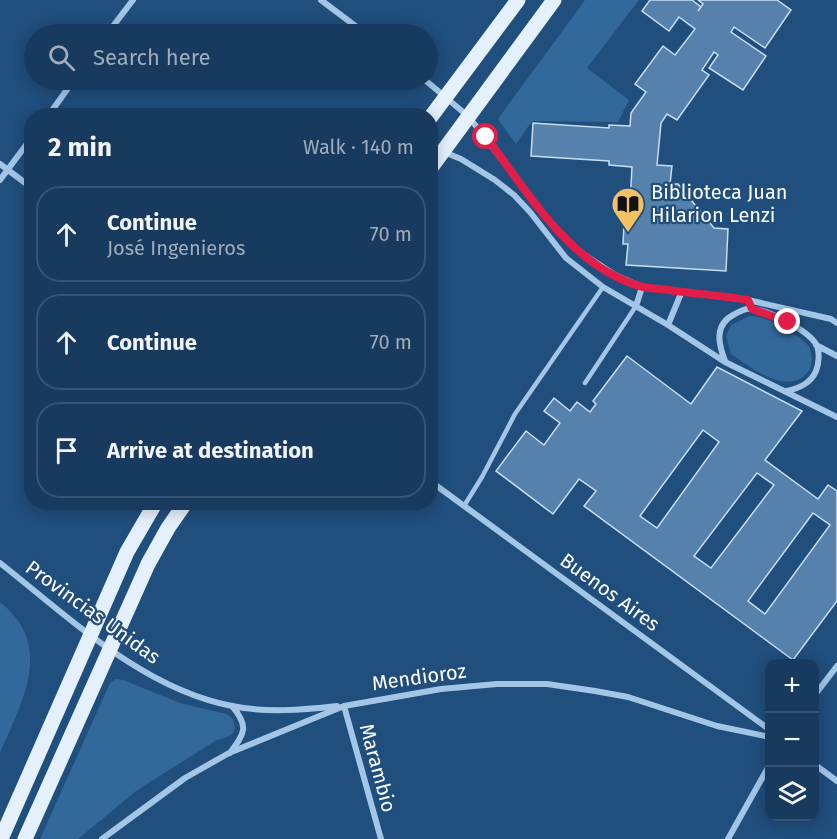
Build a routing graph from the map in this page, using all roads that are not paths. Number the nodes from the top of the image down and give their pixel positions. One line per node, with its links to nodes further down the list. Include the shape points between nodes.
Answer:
1 (133, 0): 5 (street)
2 (321, 0): 6 (street)
3 (518, 0): 9 (main road)
4 (555, 0): 12 (main road)
5 (115, 24)
6 (353, 24)
7 (438, 89): 9 (street)
8 (67, 90): 10 (street)
9 (447, 96): 11 (main road); 12 (street)
10 (54, 108)
11 (438, 108)
12 (469, 117): 14 (main road); 21 (street, via 552,225 577,250)
13 (24, 148): 17 (street)
14 (443, 152): 15 (main road); 20 (street, via 461,159 514,195 566,258)
15 (438, 159)
16 (0, 164): 17 (street)
17 (8, 170): 18 (street); 19 (street)
18 (0, 180)
19 (24, 182)
20 (603, 287): 24 (street); 35 (lane, via 515,414)
21 (642, 287): 22 (street); 24 (street)
22 (682, 291): 23 (street); 27 (street)
23 (748, 300): 25 (street); 26 (street, via 799,310)
24 (636, 306): 27 (street); 31 (lane)
25 (752, 309): 28 (street, via 788,322); 30 (street, via 732,315 720,328 718,339)
26 (837, 323)
27 (668, 325): 30 (street)
28 (816, 345): 29 (street); 32 (street, via 818,364 812,377 795,390)
29 (837, 356)
30 (725, 362): 32 (street)
31 (585, 383)
32 (786, 391): 33 (street)
33 (837, 417)
34 (438, 487): 35 (street, Buenos Aires)
35 (464, 506): 45 (street, Buenos Aires)
36 (151, 510): 39 (main road, via 127,552)
37 (180, 510): 40 (main road, via 148,564)
38 (0, 563): 39 (street, Provincias Unidas)
39 (92, 635): 40 (street, Provincias Unidas); 51 (main road)
40 (110, 648): 43 (street, Provincias Unidas, via 167,684); 52 (main road)
41 (837, 666): 42 (street)
42 (819, 689)
43 (232, 706): 44 (street, Provincias Unidas, via 293,711); 47 (street, via 243,732 242,739)
44 (344, 706): 46 (street, Mendioroz, via 441,689 547,684 628,697 725,728); 47 (street, Mendioroz); 54 (street, Marambio)
45 (765, 726)
46 (765, 736)
47 (229, 753): 53 (street, Mendioroz, via 185,778)
48 (768, 767): 55 (street)
49 (818, 767): 50 (street)
50 (837, 781)
51 (1, 839)
52 (25, 839)
53 (102, 839)
54 (381, 839)
55 (728, 839)

